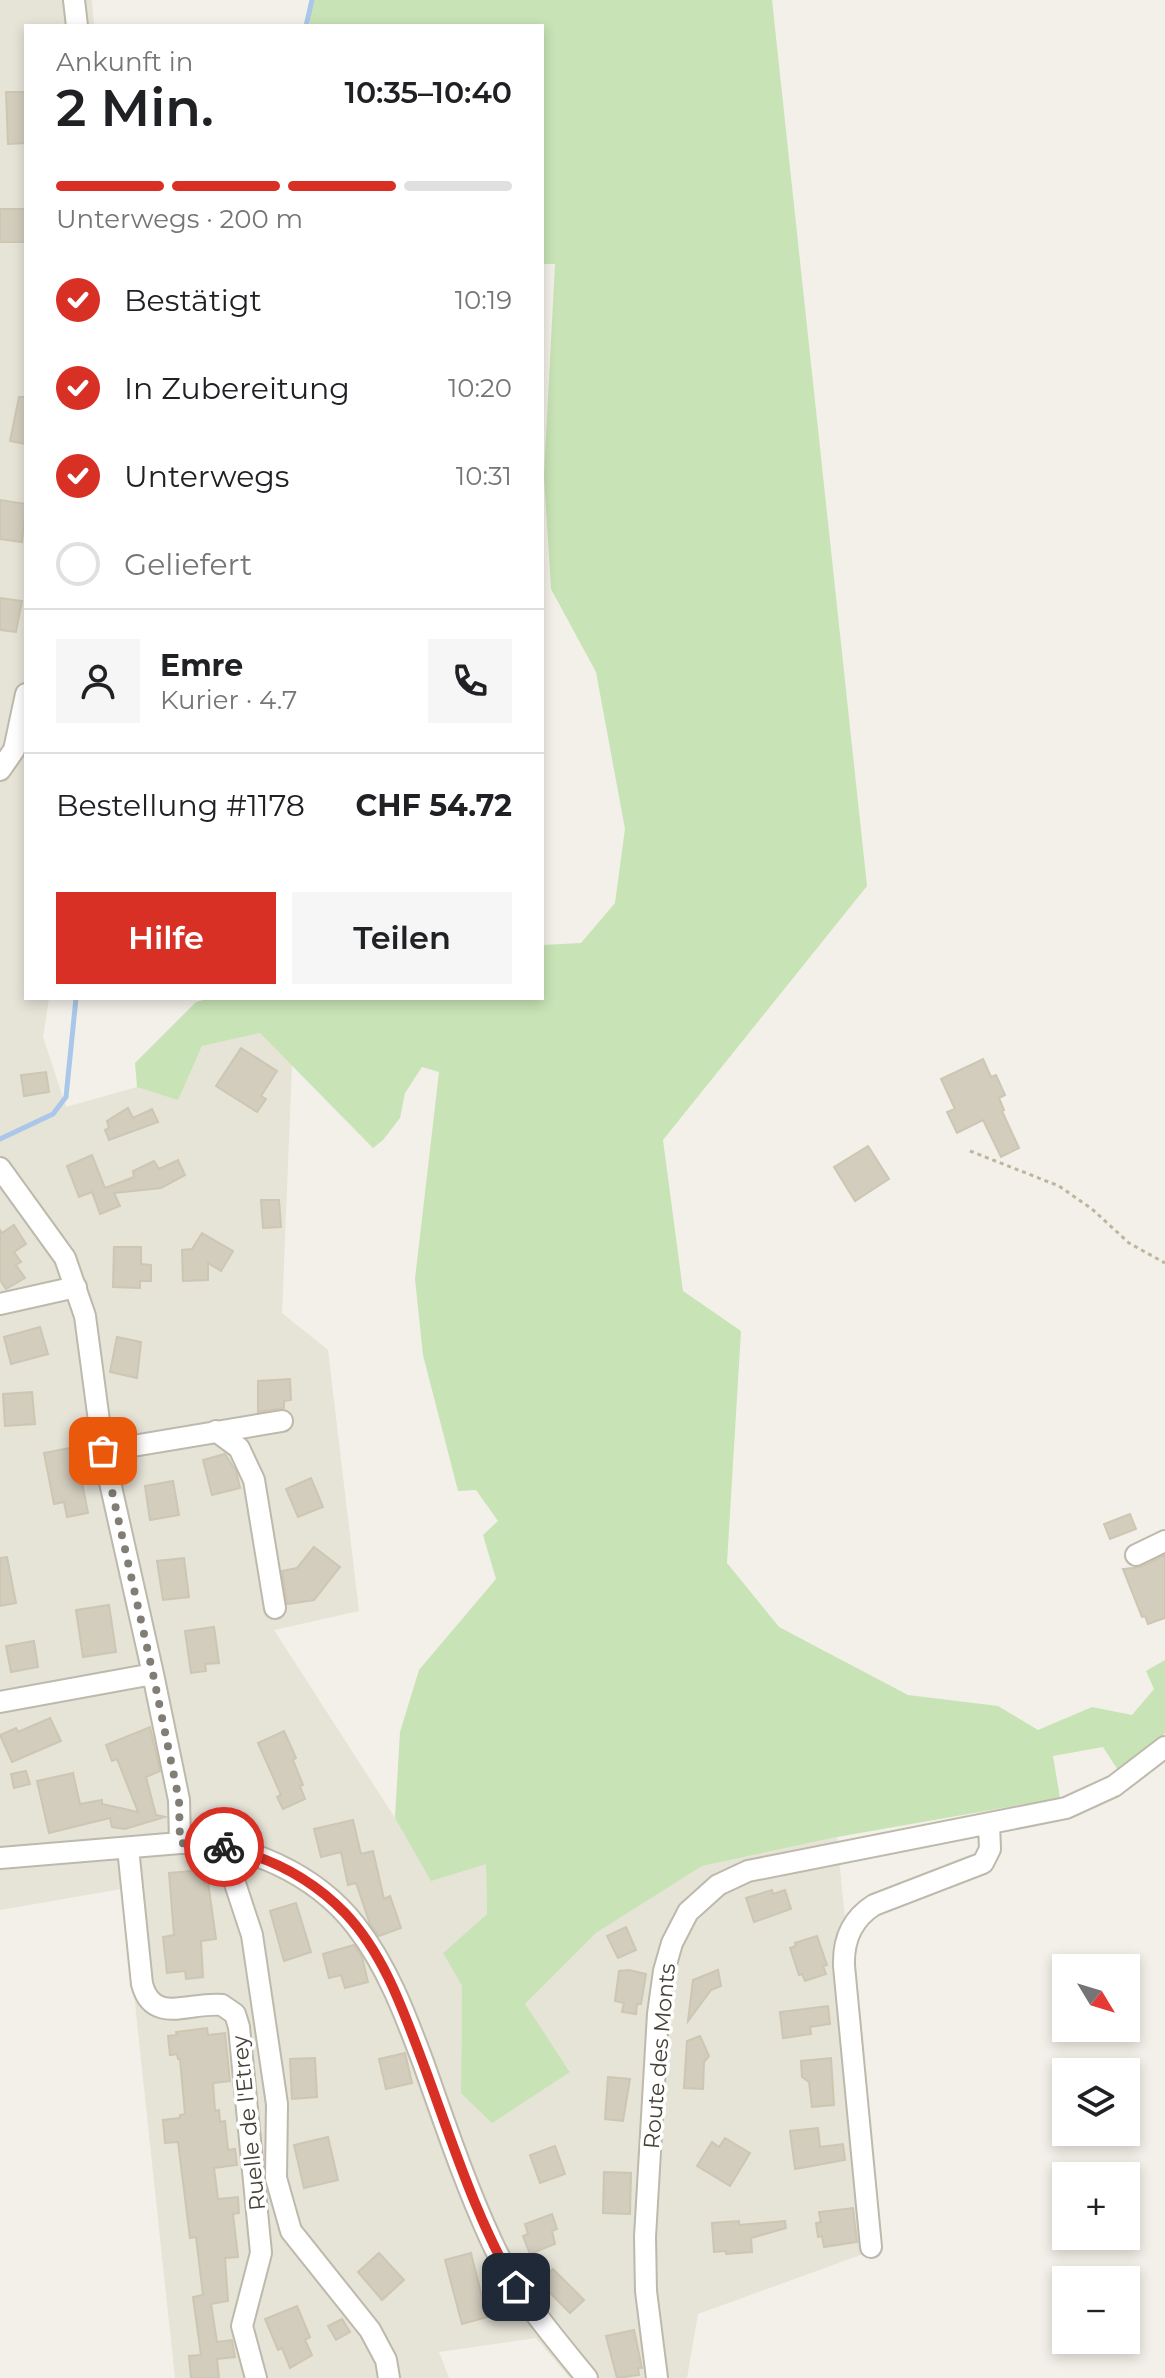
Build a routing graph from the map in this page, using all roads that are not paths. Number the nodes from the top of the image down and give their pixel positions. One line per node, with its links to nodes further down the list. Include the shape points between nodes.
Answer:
1 (74, 0): 2 (street)
2 (77, 24)
3 (24, 703): 4 (street, via 14,750)
4 (0, 770)
5 (0, 1168): 6 (street, via 56,1244)
6 (76, 1287): 7 (street); 10 (street, via 90,1336)
7 (0, 1304)
8 (282, 1421): 9 (street)
9 (216, 1431): 10 (street); 13 (street, via 239,1448 254,1480)
10 (103, 1451): 14 (street)
11 (1165, 1541): 12 (street)
12 (1136, 1555)
13 (275, 1608)
14 (153, 1674): 15 (street); 18 (street, via 179,1800)
15 (0, 1702)
16 (1165, 1747): 17 (street, Route des Monts, via 1083,1802)
17 (989, 1825): 22 (street, via 990,1849 983,1863 874,1905 859,1916 846,1941 844,1966); 26 (street, Route des Monts, via 739,1874 707,1892 688,1912 661,1985 645,2237)
18 (180, 1843): 19 (street); 20 (street)
19 (223, 1847): 24 (street, via 252,1935 277,2104 276,2178 291,2231 370,2330); 25 (street, via 259,1856 297,1876 356,1925 402,2008 491,2241 516,2287)
20 (128, 1848): 21 (street); 23 (street, Ruelle de l'Etrey, via 146,1997 165,2008 222,2005 235,2014 239,2027 261,2253 243,2319)
21 (0, 1858)
22 (871, 2247)
23 (256, 2378)
24 (389, 2378)
25 (587, 2378)
26 (657, 2378)

